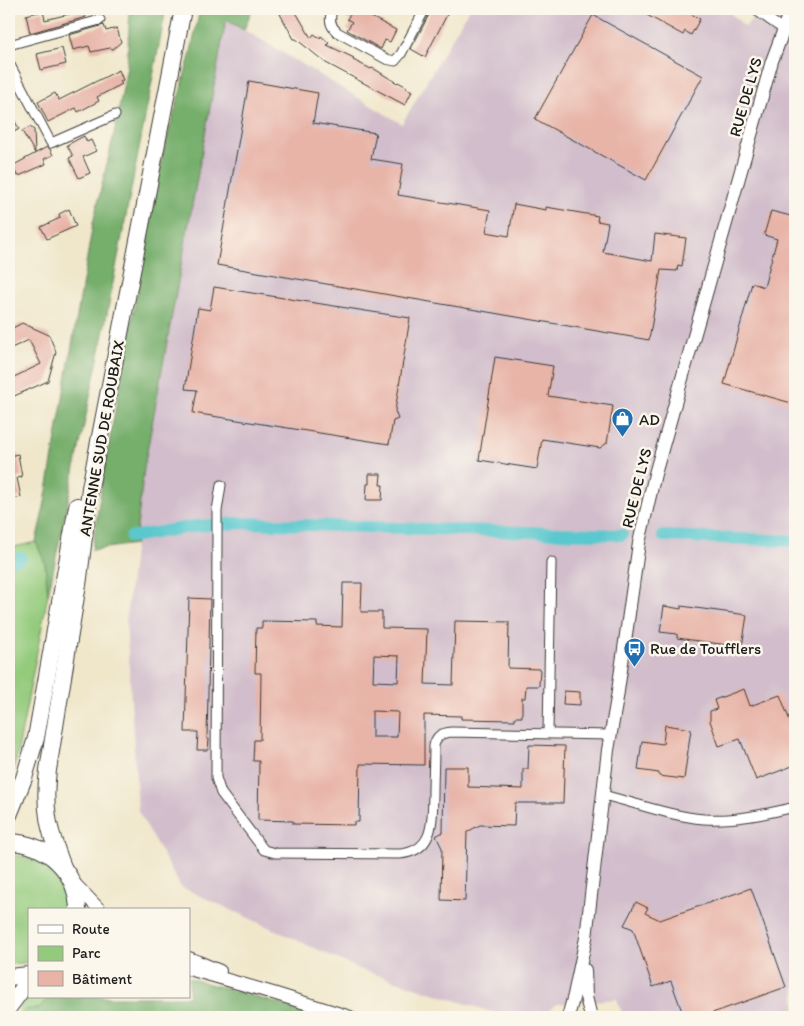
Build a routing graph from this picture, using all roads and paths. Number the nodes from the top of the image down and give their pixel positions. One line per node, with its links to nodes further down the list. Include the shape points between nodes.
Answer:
1 (175, 9): 18 (highway, ANTENNE SUD DE ROUBAIX, via 76,510 38,728 24,778)
2 (183, 9): 20 (highway, ANTENNE SUD DE ROUBAIX, via 90,488 48,770 47,820)
3 (333, 9): 4 (street, via 330,20 333,29 395,61)
4 (425, 9)
5 (754, 9): 8 (street)
6 (789, 9): 8 (street)
7 (100, 20): 9 (street)
8 (790, 32): 15 (street, RUE DE LYS, via 772,61 647,504)
9 (9, 45)
10 (9, 63): 11 (street, via 51,143)
11 (115, 115)
12 (221, 485): 14 (street, via 217,511 217,784 264,850 285,854 413,852 431,831 434,746 440,734)
13 (551, 562): 14 (street)
14 (548, 733): 15 (street)
15 (611, 735): 16 (street, RUE DE LYS)
16 (603, 795): 17 (street, via 705,819 743,817); 24 (street, RUE DE LYS)
17 (795, 807)
18 (9, 815)
19 (9, 842): 20 (highway, via 39,848)
20 (63, 867): 21 (highway)
21 (73, 882): 22 (highway); 23 (street)
22 (78, 908)
23 (98, 908)
24 (586, 938): 33 (street, RUE DE LYS); 34 (street, RUE DE LYS, via 585,984)
25 (190, 958): 30 (street)
26 (190, 969): 30 (street)
27 (28, 975): 28 (highway)
28 (9, 977)
29 (28, 981): 31 (highway)
30 (273, 993): 32 (street)
31 (9, 1007)
32 (350, 1017)
33 (568, 1017)
34 (590, 1017)

